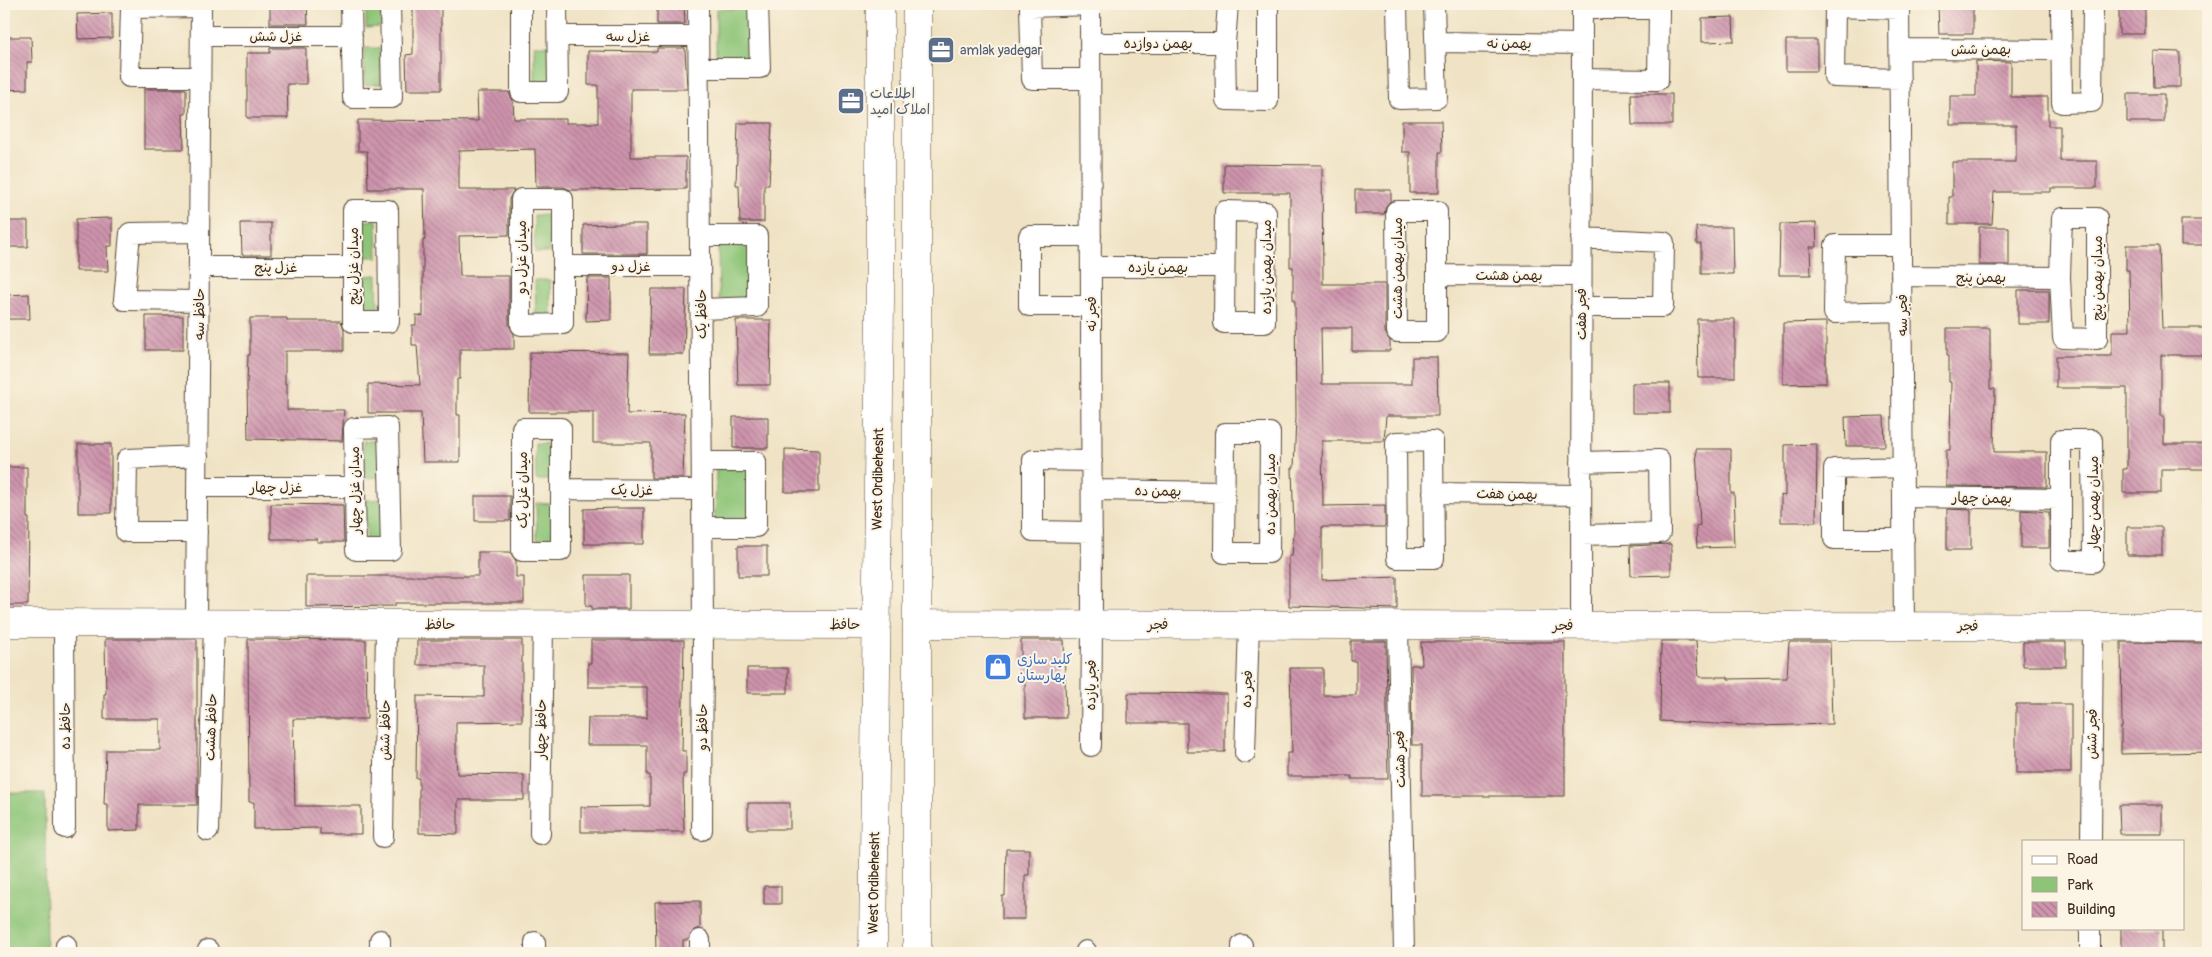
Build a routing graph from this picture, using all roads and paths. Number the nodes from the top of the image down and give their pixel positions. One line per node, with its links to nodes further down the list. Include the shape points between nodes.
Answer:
1 (351, 4): 20 (street)
2 (390, 4): 20 (street, via 392,98 353,98)
3 (521, 4): 21 (street, via 521,92 558,92)
4 (557, 4): 21 (street)
5 (698, 4): 22 (street, حافظ یک)
6 (758, 4): 29 (street, via 760,68)
7 (880, 4): 80 (street, West Ordibehesht)
8 (917, 4): 81 (street)
9 (1090, 4): 24 (street, فجر نه); 32 (street, via 1030,7 1032,79)
10 (1228, 4): 25 (street)
11 (1268, 4): 25 (street, via 1268,100 1226,100)
12 (1397, 4): 23 (street, via 1400,100 1437,98)
13 (1434, 4): 23 (street)
14 (2061, 4): 28 (street)
15 (2093, 4): 28 (street, via 2092,102 2062,103)
16 (201, 6): 19 (street, حافظ سه); 30 (street, via 132,8 129,77)
17 (1582, 7): 26 (street, فجر هفت); 31 (street, via 1659,10 1659,36 1658,80)
18 (1899, 7): 27 (street, فجر سه); 33 (street, via 1835,7 1834,77)
19 (201, 36): 20 (street, غزل شش); 30 (street, حافظ سه)
20 (352, 36)
21 (558, 36): 22 (street, غزل سه)
22 (698, 36): 29 (street, حافظ یک)
23 (1436, 42): 26 (street, بهمن نه)
24 (1090, 43): 25 (street, بهمن دوازده); 32 (street, فجر نه)
25 (1225, 43)
26 (1582, 44): 31 (street, فجر هفت)
27 (1900, 49): 28 (street, بهمن شش); 33 (street, فجر سه)
28 (2062, 50)
29 (699, 68): 35 (street, حافظ یک)
30 (200, 77): 34 (street, حافظ سه)
31 (1582, 78): 37 (street, فجر هفت)
32 (1090, 79): 36 (street, فجر نه)
33 (1900, 80): 38 (street, فجر سه)
34 (199, 232): 42 (street, حافظ سه); 49 (street, via 130,234 124,300)
35 (700, 236): 41 (street, حافظ یک); 52 (street, via 757,236 757,307)
36 (1091, 236): 43 (street, فجر نه); 50 (street, via 1029,236 1029,306)
37 (1581, 238): 46 (street, فجر هفت); 51 (street, via 1664,242 1663,307)
38 (1901, 245): 47 (street, فجر سه); 53 (street, via 1835,244 1834,313)
39 (353, 266): 39 (street, میدان غزل پنج, via 352,210 388,210 389,322 353,322); 42 (street, غزل پنج)
40 (562, 266): 40 (street, میدان غزل دو, via 563,324 521,325 521,199 563,199); 41 (street, غزل دو)
41 (700, 266): 52 (street, حافظ یک)
42 (199, 267): 49 (street, حافظ سه)
43 (1091, 267): 44 (street, بهمن یازده); 50 (street, فجر نه)
44 (1224, 267): 44 (street, میدان بهمن یازده, via 1224,323 1265,323 1266,212 1225,211)
45 (1437, 275): 45 (street, میدان بهمن هشت, via 1437,332 1397,332 1396,211 1437,211); 46 (street, بهمن هشت)
46 (1581, 276): 51 (street, فجر هفت)
47 (1901, 276): 48 (street, بهمن پنج); 53 (street, فجر سه)
48 (2060, 277): 48 (street, میدان بهمن پنج, via 2062,338 2097,339 2097,218 2062,218)
49 (199, 301): 54 (street, حافظ سه)
50 (1091, 306): 55 (street, فجر نه)
51 (1581, 307): 57 (street, فجر هفت)
52 (700, 309): 56 (street, حافظ یک)
53 (1902, 311): 58 (street, فجر سه)
54 (198, 456): 59 (street, حافظ سه); 70 (street, via 127,459 126,532)
55 (1092, 461): 63 (street, فجر نه); 71 (street, via 1033,460 1033,531)
56 (702, 462): 62 (street, حافظ یک); 69 (street, via 756,462 756,527)
57 (1581, 462): 66 (street, فجر هفت); 72 (street, via 1659,460 1660,533)
58 (1903, 467): 67 (street, فجر سه); 73 (street, via 1834,469 1834,539)
59 (197, 487): 60 (street, غزل چهار); 70 (street, حافظ سه)
60 (355, 487): 60 (street, میدان غزل چهار, via 354,428 388,427 391,550 356,550)
61 (562, 489): 61 (street, میدان غزل یک, via 561,551 522,551 522,428 561,428); 62 (street, غزل یک)
62 (702, 490): 69 (street, حافظ یک)
63 (1092, 490): 64 (street, بهمن ده); 71 (street, فجر نه)
64 (1224, 492): 64 (street, میدان بهمن ده, via 1224,553 1270,553 1270,433 1225,433)
65 (1433, 493): 65 (street, via 1434,558 1397,558 1396,442 1433,441); 66 (street, بهمن هفت)
66 (1581, 495): 72 (street, فجر هفت)
67 (1903, 497): 68 (street, بهمن چهار); 73 (street, فجر سه)
68 (2060, 499): 68 (street, میدان بهمن چهار, via 2061,560 2093,562 2092,440 2061,440)
69 (702, 527): 79 (street, حافظ یک)
70 (197, 532): 76 (street, حافظ سه)
71 (1092, 532): 82 (street, فجر نه)
72 (1581, 535): 85 (street, فجر هفت)
73 (1904, 539): 86 (street, فجر سه)
74 (4, 623): 75 (street, حافظ)
75 (64, 623): 76 (street, حافظ); 91 (street, حافظ ده)
76 (205, 624): 77 (street, حافظ); 93 (street, حافظ هشت)
77 (386, 624): 78 (street, حافظ); 95 (street, حافظ شش)
78 (543, 624): 79 (street, حافظ); 94 (street, حافظ چهار)
79 (703, 624): 80 (street, حافظ); 92 (street, حافظ دو)
80 (877, 624): 98 (street, West Ordibehesht)
81 (919, 624): 82 (street, فجر); 99 (street)
82 (1092, 624): 83 (street, فجر); 89 (street, فجر یازده)
83 (1248, 624): 84 (street, فجر); 90 (street, فجر ده)
84 (1398, 625): 85 (street, فجر); 100 (street, فجر هشت)
85 (1581, 625): 86 (street, فجر)
86 (1904, 626): 87 (street, فجر)
87 (2093, 628): 88 (street, فجر); 96 (street, فجر شش)
88 (2208, 628)
89 (1091, 746)
90 (1245, 753)
91 (65, 828)
92 (702, 830)
93 (208, 831)
94 (540, 834)
95 (383, 837)
96 (2091, 840)
97 (2090, 930): 101 (street)
98 (873, 953)
99 (917, 953)
100 (1404, 953)
101 (2090, 953)

